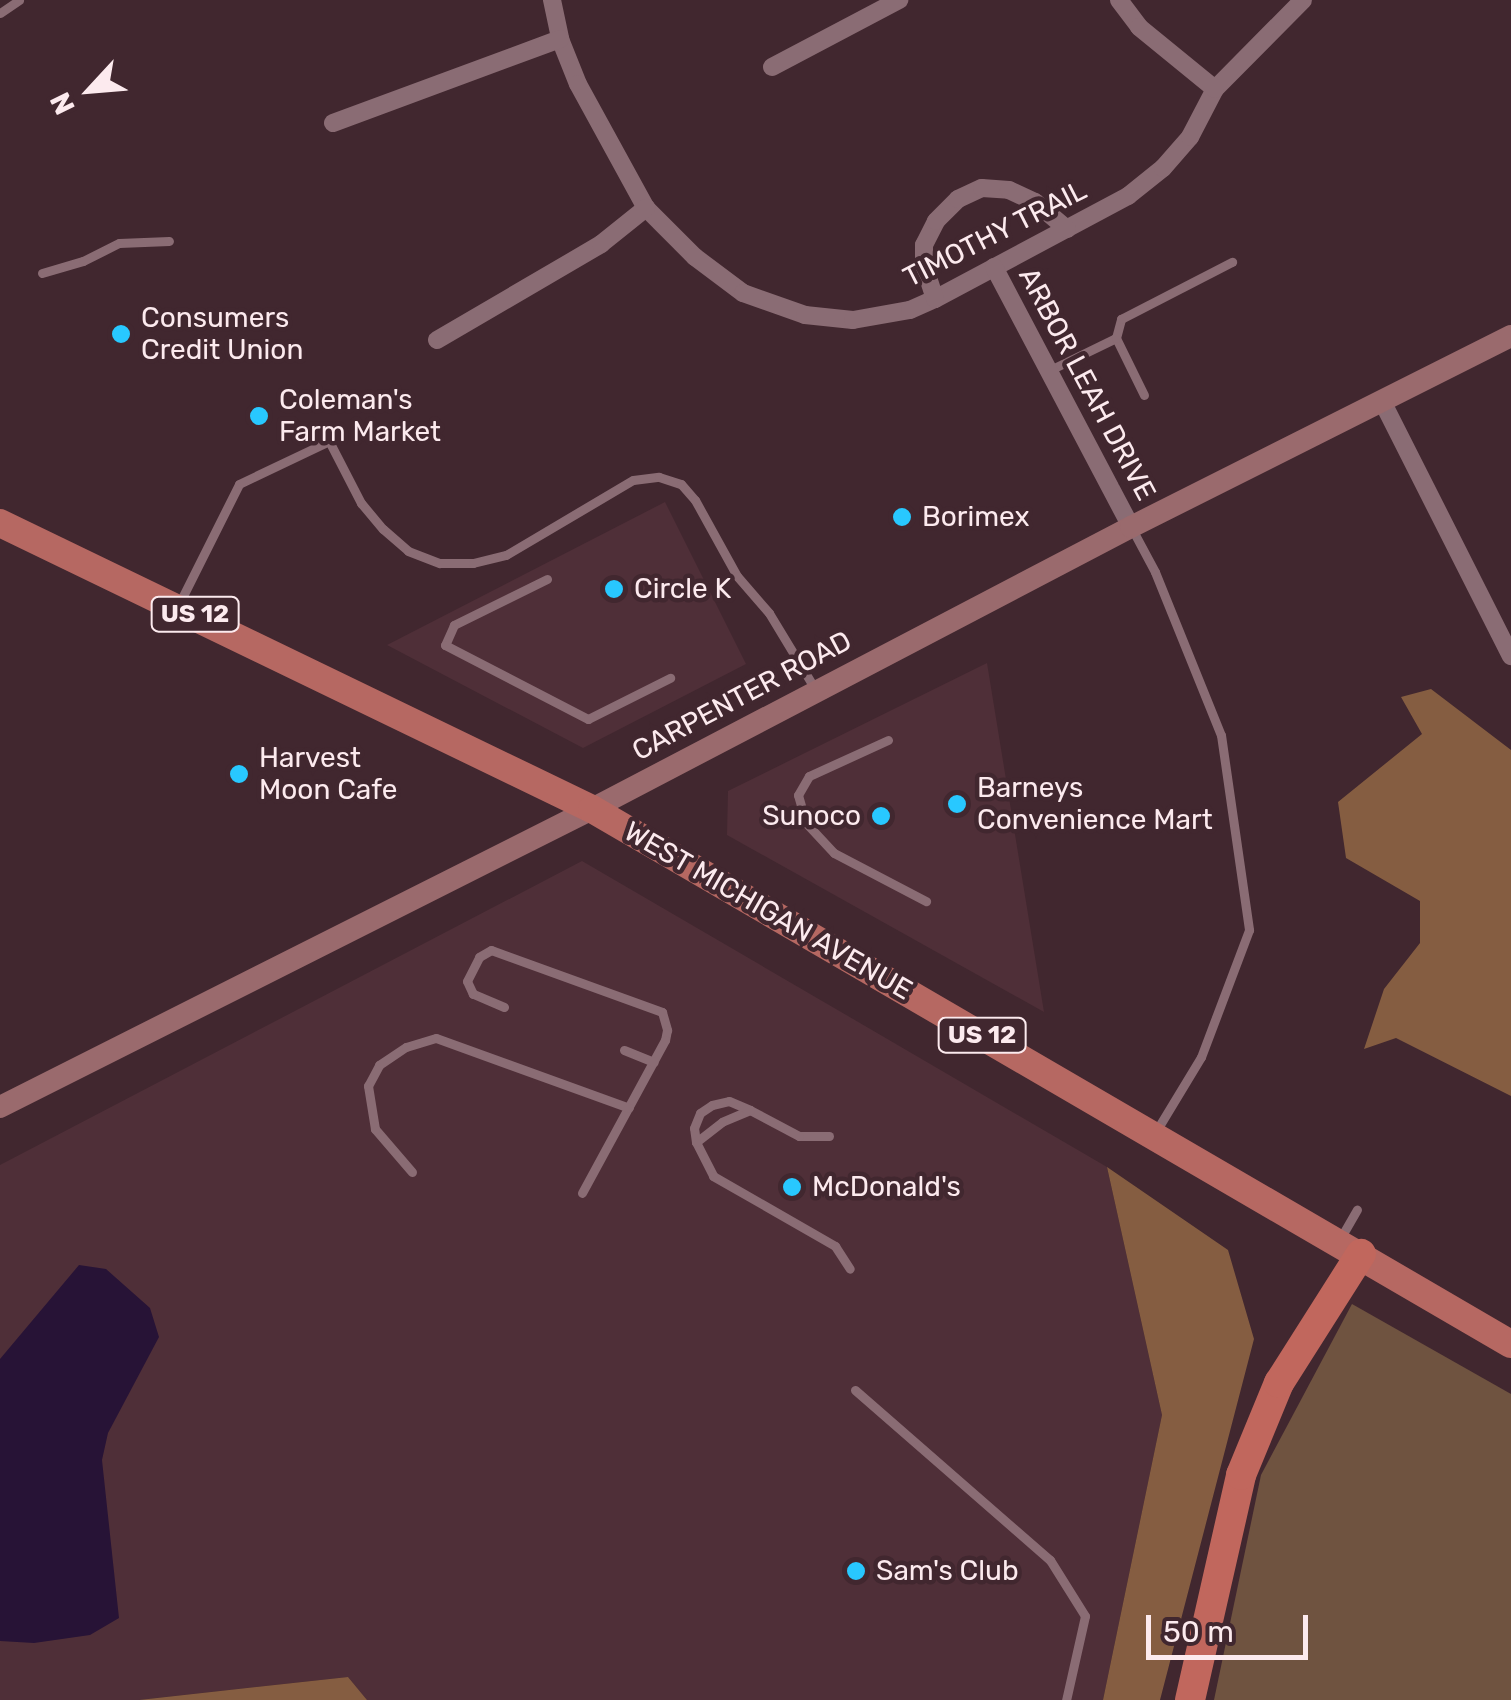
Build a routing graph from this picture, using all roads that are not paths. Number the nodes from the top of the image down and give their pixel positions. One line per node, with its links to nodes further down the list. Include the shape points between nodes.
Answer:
1 (20, 0): 6 (lane)
2 (552, 0): 7 (street, TIMOTHY TRAIL)
3 (898, 0): 8 (street)
4 (1119, 0): 9 (street, via 1139,27)
5 (1303, 0): 9 (street, TIMOTHY TRAIL)
6 (0, 13)
7 (560, 39): 10 (street); 11 (street, TIMOTHY TRAIL)
8 (772, 66)
9 (1215, 89): 12 (street, TIMOTHY TRAIL, via 1190,137 1163,168 1128,196)
10 (333, 123)
11 (646, 208): 17 (street, TIMOTHY TRAIL, via 694,257 744,292 806,314 853,320 910,310); 20 (street, via 601,244)
12 (1067, 228): 15 (street, TIMOTHY TRAIL); 17 (street, via 1009,190 982,188 958,199 924,245)
13 (170, 241): 16 (lane, via 119,243)
14 (1232, 262): 19 (lane, via 1121,319)
15 (994, 267): 17 (street, TIMOTHY TRAIL); 21 (street, ARBOR LEAH DRIVE)
16 (42, 273)
17 (935, 298)
18 (1511, 336): 23 (main road, CARPENTER ROAD)
19 (1116, 338): 21 (lane); 22 (lane)
20 (437, 340)
21 (1050, 370): 25 (street, ARBOR LEAH DRIVE)
22 (1144, 396)
23 (1382, 401): 25 (main road, CARPENTER ROAD); 28 (street)
24 (0, 524): 27 (highway, WEST MICHIGAN AVENUE / US 12)
25 (1131, 527): 30 (main road, CARPENTER ROAD); 40 (lane, via 1221,735 1249,930 1201,1057)
26 (547, 579): 29 (lane, via 454,625 445,645 588,719)
27 (178, 606): 30 (lane, via 239,484 329,441 361,503 383,529 408,551 440,563 506,555 633,480 659,477 680,484 695,500 737,576 769,613); 32 (highway, WEST MICHIGAN AVENUE / US 12)
28 (1511, 656)
29 (670, 678)
30 (817, 691): 32 (main road, CARPENTER ROAD)
31 (888, 740): 33 (lane, via 809,776 798,795 806,823 834,853)
32 (592, 809): 37 (main road, CARPENTER ROAD); 40 (highway, WEST MICHIGAN AVENUE / US 12)
33 (926, 901)
34 (504, 1007): 36 (lane, via 473,994 467,981 478,957 491,950 662,1012 668,1030)
35 (624, 1050): 36 (lane)
36 (654, 1062): 38 (lane)
37 (0, 1106)
38 (628, 1108): 43 (lane, via 436,1038 379,1066 368,1086 375,1129); 44 (lane)
39 (750, 1110): 41 (lane, via 799,1136); 42 (lane); 42 (lane, via 729,1101 712,1105 700,1113)
40 (1153, 1135): 46 (highway, WEST MICHIGAN AVENUE / US 12)
41 (829, 1136)
42 (696, 1142): 47 (lane, via 712,1176 835,1246)
43 (412, 1172)
44 (582, 1193)
45 (1356, 1209): 46 (lane)
46 (1350, 1248): 48 (highway, WEST MICHIGAN AVENUE / US 12); 51 (highway, via 1279,1382 1241,1475)
47 (850, 1269)
48 (1511, 1344)
49 (855, 1390): 50 (lane, via 1050,1560 1084,1616)
50 (1066, 1700)
51 (1190, 1700)

